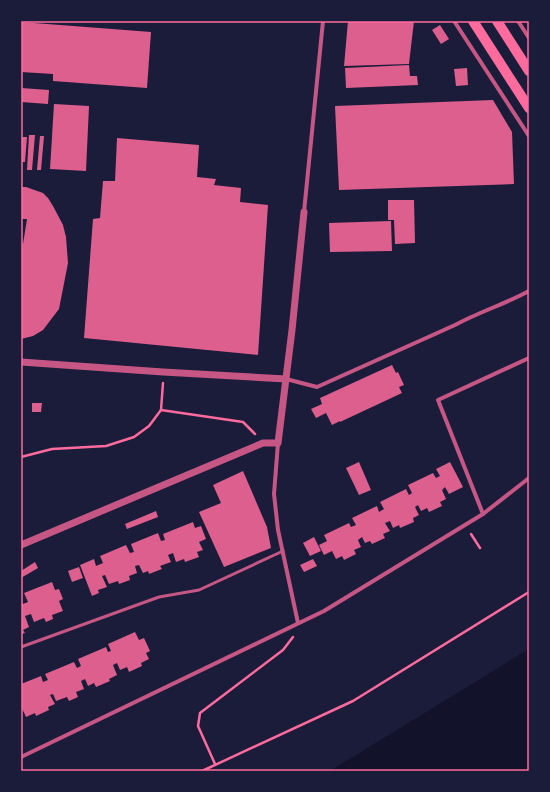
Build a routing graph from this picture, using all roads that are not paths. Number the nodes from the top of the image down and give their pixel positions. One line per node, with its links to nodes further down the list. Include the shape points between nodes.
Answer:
1 (323, 21): 10 (street)
2 (454, 21): 9 (street)
3 (473, 21): 8 (main road)
4 (497, 21): 7 (main road)
5 (518, 21): 6 (street)
6 (529, 38)
7 (529, 70)
8 (529, 108)
9 (529, 136)
10 (304, 212): 14 (street)
11 (529, 291): 14 (street, via 316,387)
12 (529, 358): 17 (street, via 438,400)
13 (21, 362): 14 (street)
14 (286, 379): 15 (street)
15 (278, 443): 18 (street, via 264,443); 19 (street, via 274,494)
16 (529, 478): 17 (street)
17 (483, 514): 20 (street, via 324,611)
18 (21, 545)
19 (283, 551): 20 (street); 21 (lane, via 199,590 159,597)
20 (298, 623): 22 (street)
21 (21, 647)
22 (21, 757)

